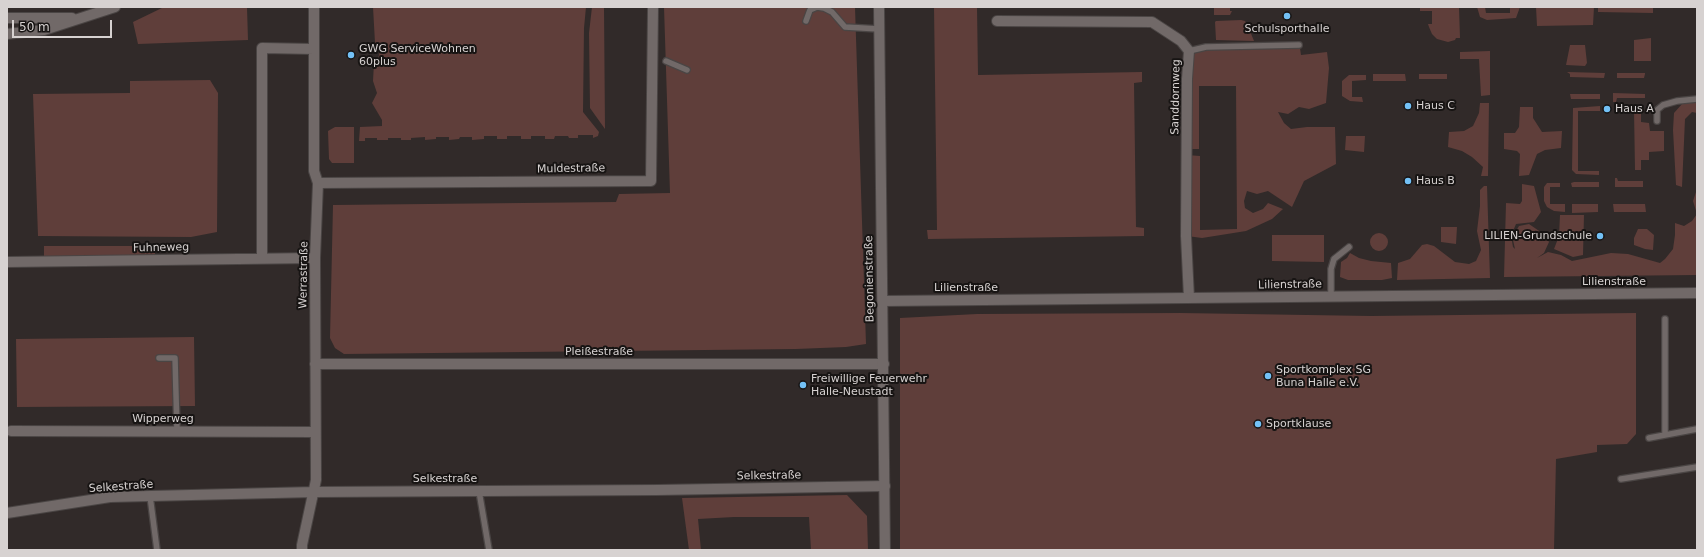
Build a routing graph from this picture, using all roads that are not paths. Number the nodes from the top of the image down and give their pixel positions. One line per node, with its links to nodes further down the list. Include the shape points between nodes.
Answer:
1 (115, 7): 6 (street)
2 (314, 7): 12 (street, Werrastraße)
3 (653, 7): 18 (street, Muldestraße, via 651,181)
4 (879, 7): 9 (street, Begonienstraße)
5 (7, 18): 6 (street)
6 (84, 18): 10 (street, via 44,30)
7 (806, 21): 9 (lane, via 810,10 817,7 832,12 845,27)
8 (997, 21): 13 (street, Sanddornweg, via 1152,22 1181,41)
9 (879, 29): 26 (street, Begonienstraße)
10 (7, 34)
11 (1299, 45): 13 (lane, via 1206,47)
12 (314, 49): 18 (street, Werrastraße, via 314,172); 20 (street, via 262,48)
13 (1189, 51): 25 (street, Sanddornweg, via 1186,241)
14 (666, 61): 15 (lane)
15 (687, 70)
16 (1697, 99): 17 (lane, via 1663,105 1657,110)
17 (1657, 121)
18 (318, 184): 21 (street, Werrastraße)
19 (1349, 247): 24 (lane, via 1334,259 1331,269)
20 (262, 258): 21 (street, Fuhneweg); 22 (street, Fuhneweg)
21 (315, 258): 29 (street, Werrastraße)
22 (7, 262)
23 (1697, 293): 24 (street, Lilienstraße)
24 (1331, 296): 25 (street, Lilienstraße)
25 (1189, 298): 26 (street, Lilienstraße)
26 (883, 301): 30 (street, Begonienstraße)
27 (1665, 319): 35 (lane)
28 (159, 358): 33 (lane, via 175,358)
29 (315, 364): 30 (street, Pleißestraße); 34 (street, Werrastraße)
30 (884, 364): 39 (street, Begonienstraße)
31 (1697, 429): 35 (lane)
32 (11, 431): 33 (street, Wipperweg)
33 (177, 431): 34 (street, Wipperweg)
34 (315, 432): 41 (street, Werrastraße)
35 (1665, 435): 36 (lane)
36 (1649, 438)
37 (1697, 467): 38 (lane)
38 (1621, 479)
39 (885, 486): 40 (street, Selkestraße); 47 (street, Begonienstraße)
40 (479, 491): 41 (street, Selkestraße); 46 (lane)
41 (314, 492): 42 (street, Selkestraße); 45 (street, Werrastraße)
42 (150, 496): 43 (street, Selkestraße, via 110,497); 44 (lane)
43 (7, 513)
44 (156, 550)
45 (302, 550)
46 (489, 550)
47 (885, 550)

